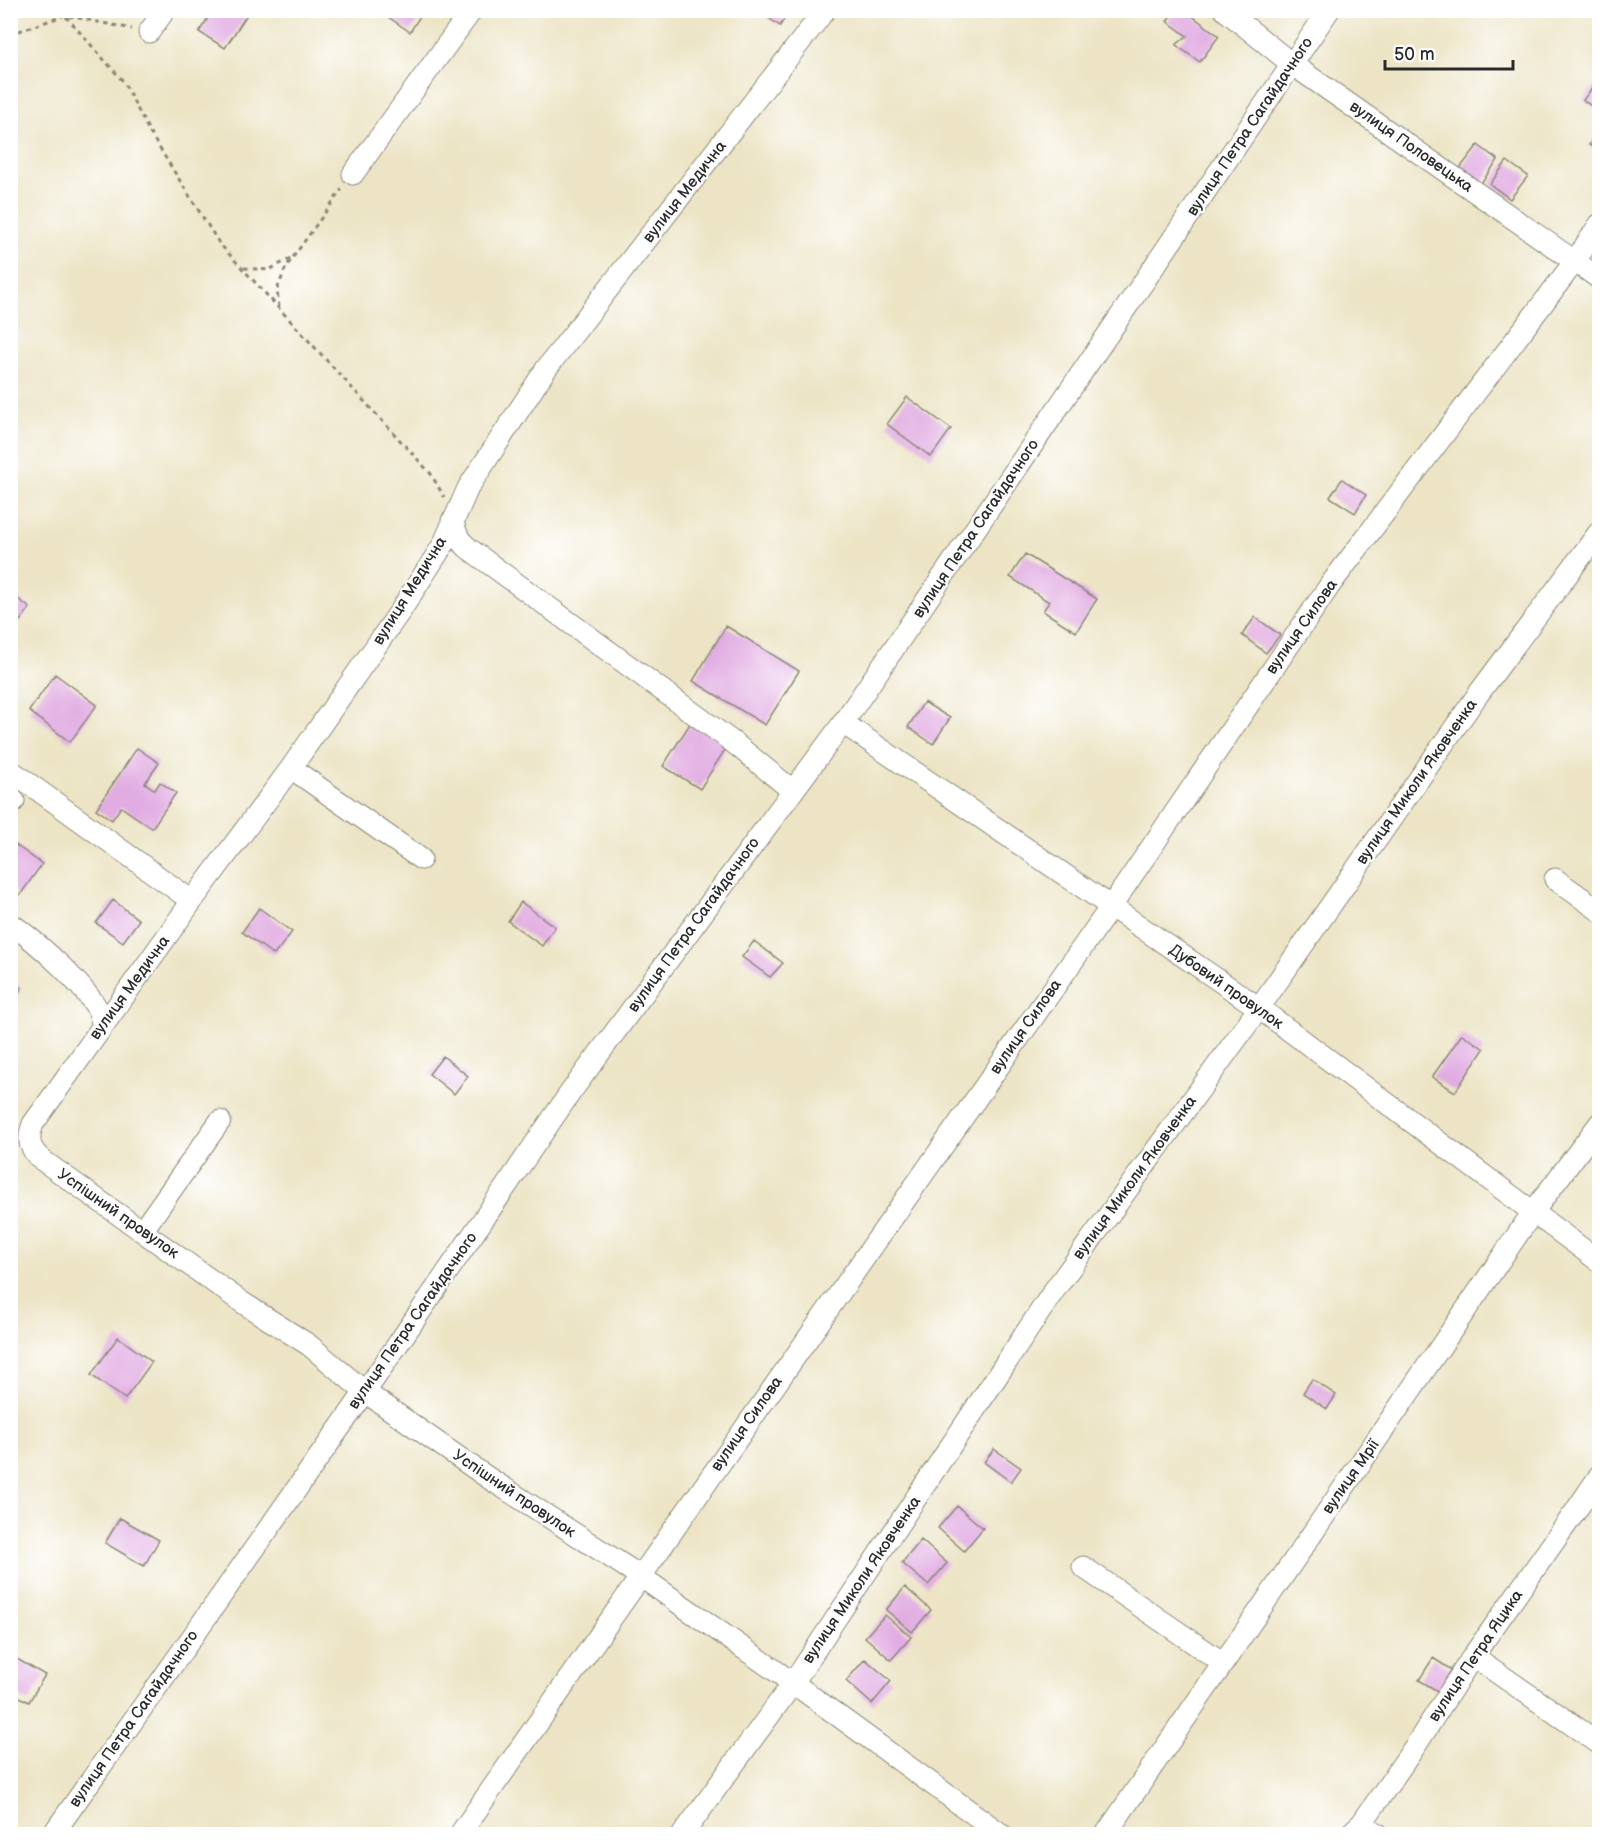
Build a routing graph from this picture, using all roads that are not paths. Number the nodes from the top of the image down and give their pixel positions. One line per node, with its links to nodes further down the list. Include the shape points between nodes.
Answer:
1 (165, 10): 6 (street)
2 (472, 10): 8 (street)
3 (825, 10): 12 (street, вулиця Медична, via 546,369 468,488)
4 (1226, 10): 7 (street, вулиця Половецька)
5 (1329, 10): 7 (street, вулиця Петра Сагайдачного)
6 (149, 32)
7 (1293, 65): 10 (street, вулиця Половецька); 14 (street, вулиця Петра Сагайдачного)
8 (353, 174)
9 (1599, 224): 10 (street, вулиця Силова)
10 (1575, 261): 11 (street, вулиця Половецька); 21 (street, вулиця Силова, via 1330,585)
11 (1599, 279)
12 (452, 521): 15 (street, вулиця Медична, via 443,545 407,601); 17 (street, via 459,539 468,548 734,743)
13 (1599, 531): 24 (street, вулиця Миколи Яковченка, via 1479,693)
14 (843, 723): 17 (street, вулиця Петра Сагайдачного); 21 (street, Дубовий провулок)
15 (291, 768): 18 (street); 20 (street, вулиця Медична)
16 (10, 770): 20 (street)
17 (793, 791): 32 (street, вулиця Петра Сагайдачного, via 570,1093)
18 (421, 859)
19 (1555, 879): 22 (street)
20 (192, 901): 25 (street, вулиця Медична)
21 (1110, 908): 24 (street, Дубовий провулок); 35 (street, вулиця Силова)
22 (1599, 911)
23 (10, 923): 25 (street, via 70,976 98,1009)
24 (1259, 1008): 29 (street, Дубовий провулок); 38 (street, вулиця Миколи Яковченка, via 1053,1292)
25 (103, 1025): 28 (street, вулиця Медична, via 33,1124 28,1136)
26 (220, 1121): 30 (street)
27 (1599, 1123): 29 (street, вулиця Мрії)
28 (31, 1149): 30 (street, Успішний провулок)
29 (1533, 1212): 31 (street, Дубовий провулок); 37 (street, вулиця Мрії)
30 (142, 1231): 32 (street, Успішний провулок, via 309,1345)
31 (1599, 1262)
32 (365, 1392): 35 (street, Успішний провулок); 41 (street, вулиця Петра Сагайдачного)
33 (1599, 1475): 36 (street, вулиця Петра Яцика)
34 (1083, 1567): 37 (street)
35 (640, 1576): 38 (street, Успішний провулок); 42 (street, вулиця Силова)
36 (1473, 1656): 39 (street); 40 (street, вулиця Петра Яцика)
37 (1223, 1663): 45 (street, вулиця Мрії)
38 (793, 1683): 43 (street, вулиця Миколи Яковченка); 44 (street, Успішний провулок)
39 (1599, 1744)
40 (1363, 1831)
41 (53, 1834)
42 (460, 1834)
43 (683, 1834)
44 (1001, 1834)
45 (1106, 1834)

